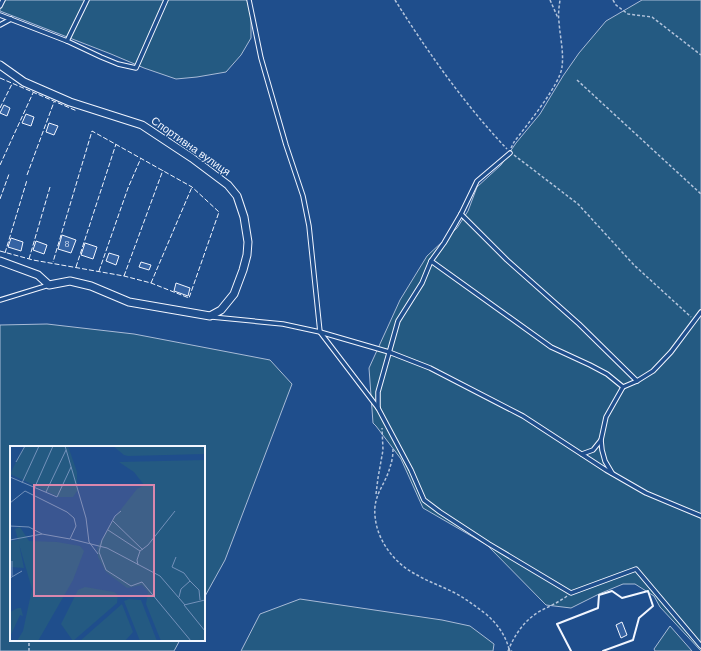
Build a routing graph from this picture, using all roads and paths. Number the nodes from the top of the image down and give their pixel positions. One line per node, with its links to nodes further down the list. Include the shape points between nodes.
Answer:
1 (3, 0): 9 (lane)
2 (87, 0): 14 (lane)
3 (166, 0): 14 (lane, via 136,68 118,64)
4 (249, 0): 28 (lane, via 260,58 310,226)
5 (396, 0): 18 (path, via 417,35 489,131)
6 (550, 0): 12 (path)
7 (560, 0): 12 (path)
8 (613, 0): 15 (path, via 628,14 652,17)
9 (0, 6)
10 (0, 15): 11 (lane)
11 (11, 19): 13 (lane); 14 (lane)
12 (559, 20): 18 (path, via 562,46 560,75 555,86 514,142)
13 (0, 25)
14 (67, 41)
15 (701, 55)
16 (0, 65): 26 (street, Спортивна вулиця, via 24,82 70,102 142,125 228,185 237,196 244,217 248,242 247,256 234,294 221,310)
17 (577, 80): 19 (path)
18 (510, 153): 20 (lane, via 477,181); 27 (path, via 578,204 634,265)
19 (701, 194)
20 (461, 214): 22 (lane); 30 (lane, via 507,260 596,340)
21 (0, 261): 23 (street, via 38,275)
22 (431, 261): 29 (lane, via 422,283 398,321); 31 (lane, via 550,347 590,365)
23 (49, 285): 24 (lane); 26 (street, via 70,281 92,286 129,302)
24 (0, 300)
25 (701, 312): 27 (lane)
26 (210, 316): 28 (lane, via 283,324)
27 (694, 320): 30 (lane, via 671,352 653,371)
28 (320, 332): 29 (lane); 32 (lane)
29 (388, 352): 32 (lane, via 378,392); 36 (lane, via 430,368 523,416)
30 (637, 382): 31 (lane)
31 (623, 387): 35 (lane, via 606,417)
32 (378, 408): 34 (lane)
33 (382, 427): 38 (path, via 384,450)
34 (393, 437): 38 (path, via 390,468); 40 (lane, via 424,500 489,544)
35 (602, 440): 36 (lane, via 593,450); 37 (lane, via 605,462)
36 (582, 454): 37 (lane)
37 (613, 474): 39 (lane, via 646,493)
38 (376, 496): 42 (path, via 376,524 383,542 392,555 416,575 476,606 506,637)
39 (701, 516)
40 (571, 593): 41 (lane, via 636,569); 42 (path, via 526,622 517,633)
41 (701, 646)
42 (510, 650)

